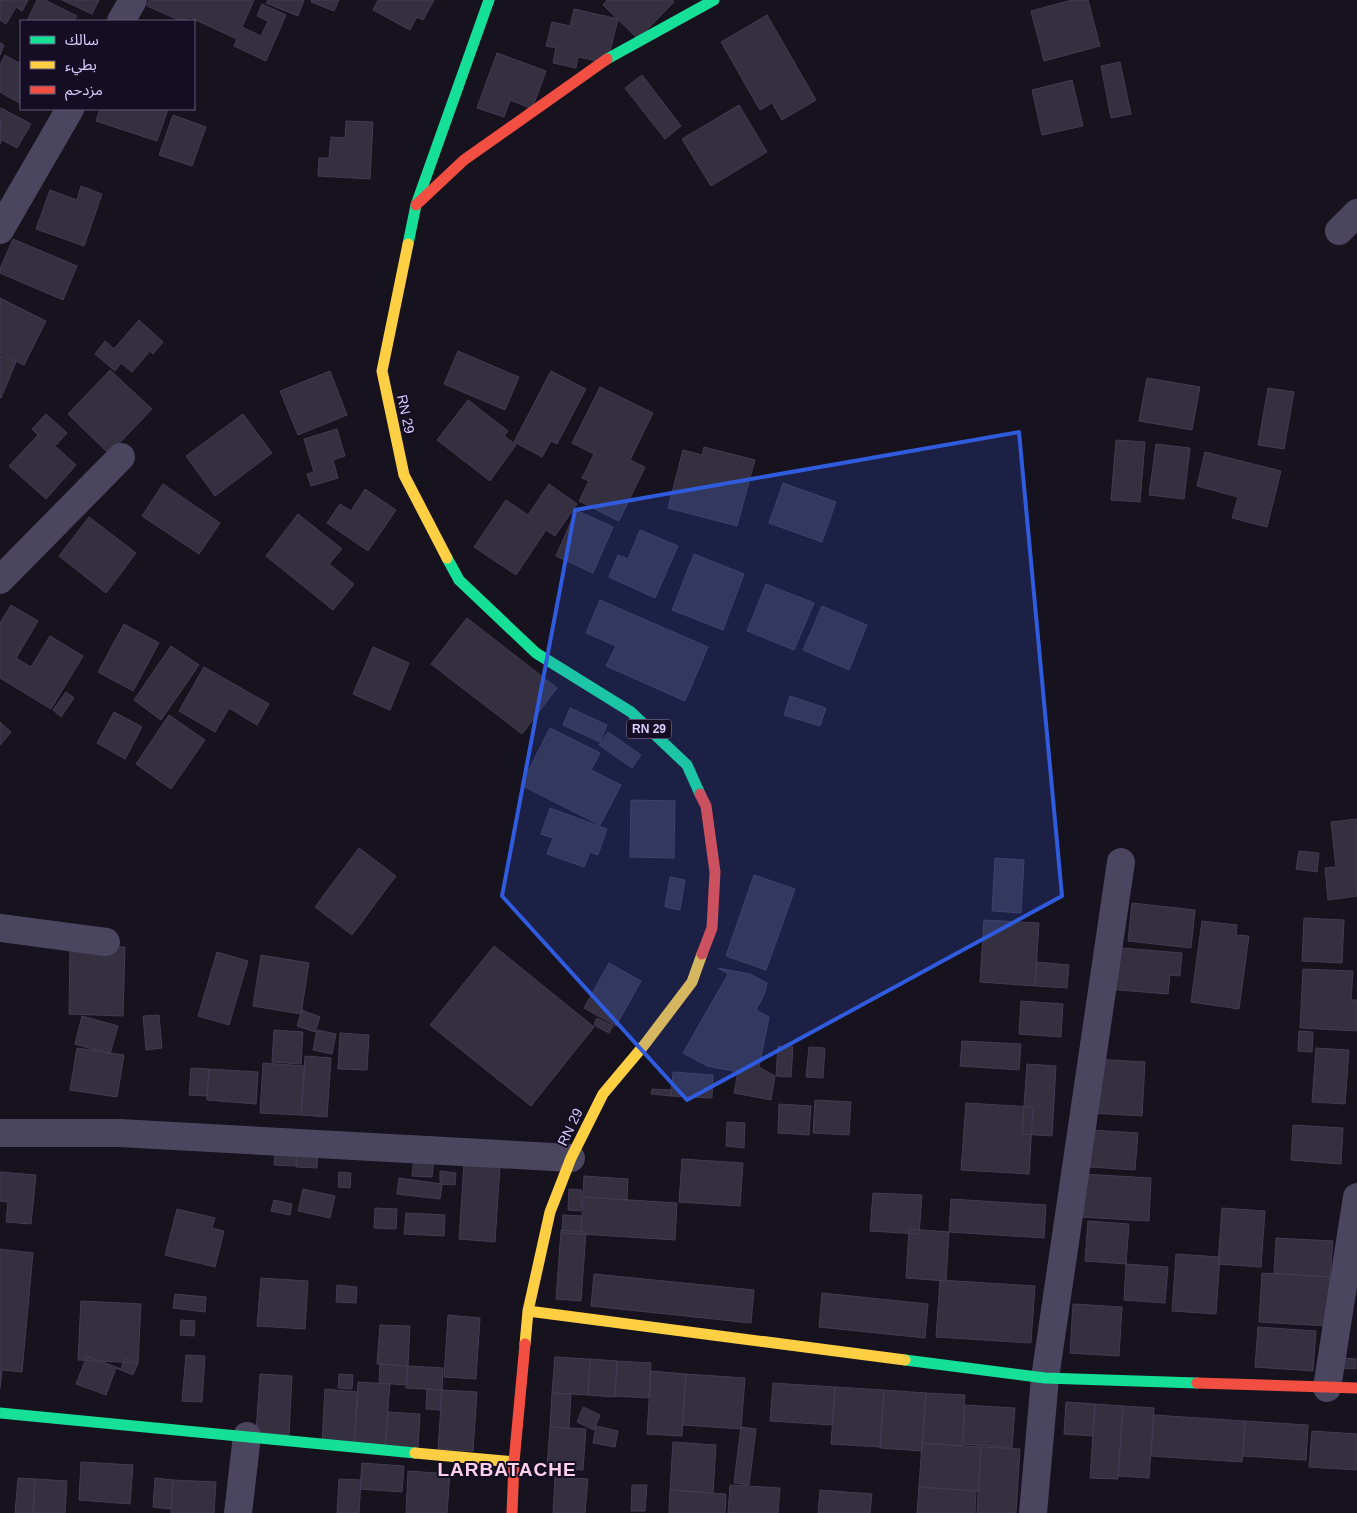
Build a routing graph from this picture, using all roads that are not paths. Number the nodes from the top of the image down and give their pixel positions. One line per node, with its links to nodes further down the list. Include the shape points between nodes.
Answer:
1 (133, 0): 4 (street)
2 (489, 0): 6 (main road, RN 29 / RN 29)
3 (714, 0): 6 (main road, via 602,62 464,160)
4 (122, 20)
5 (69, 110): 7 (street)
6 (416, 205): 14 (main road, RN 29 / RN 29, via 382,371 404,475 459,580 536,653 631,712 687,764 706,806 715,872 712,928 706,946 692,982 603,1094)
7 (0, 230)
8 (122, 457): 9 (street)
9 (0, 580)
10 (1120, 862): 17 (street)
11 (0, 928): 12 (street)
12 (106, 942)
13 (0, 1133): 14 (street, via 119,1133)
14 (571, 1158): 16 (main road, RN 29 / RN 29, via 550,1212)
15 (1357, 1196): 18 (street)
16 (528, 1311): 17 (main road); 22 (main road, RN 29 / RN 29)
17 (1045, 1378): 18 (main road); 25 (street)
18 (1328, 1388): 19 (main road)
19 (1357, 1388)
20 (0, 1413): 21 (main road)
21 (247, 1436): 22 (main road); 23 (street)
22 (514, 1462): 24 (main road, RN 29 / RN 29)
23 (238, 1513)
24 (512, 1513)
25 (1034, 1513)

